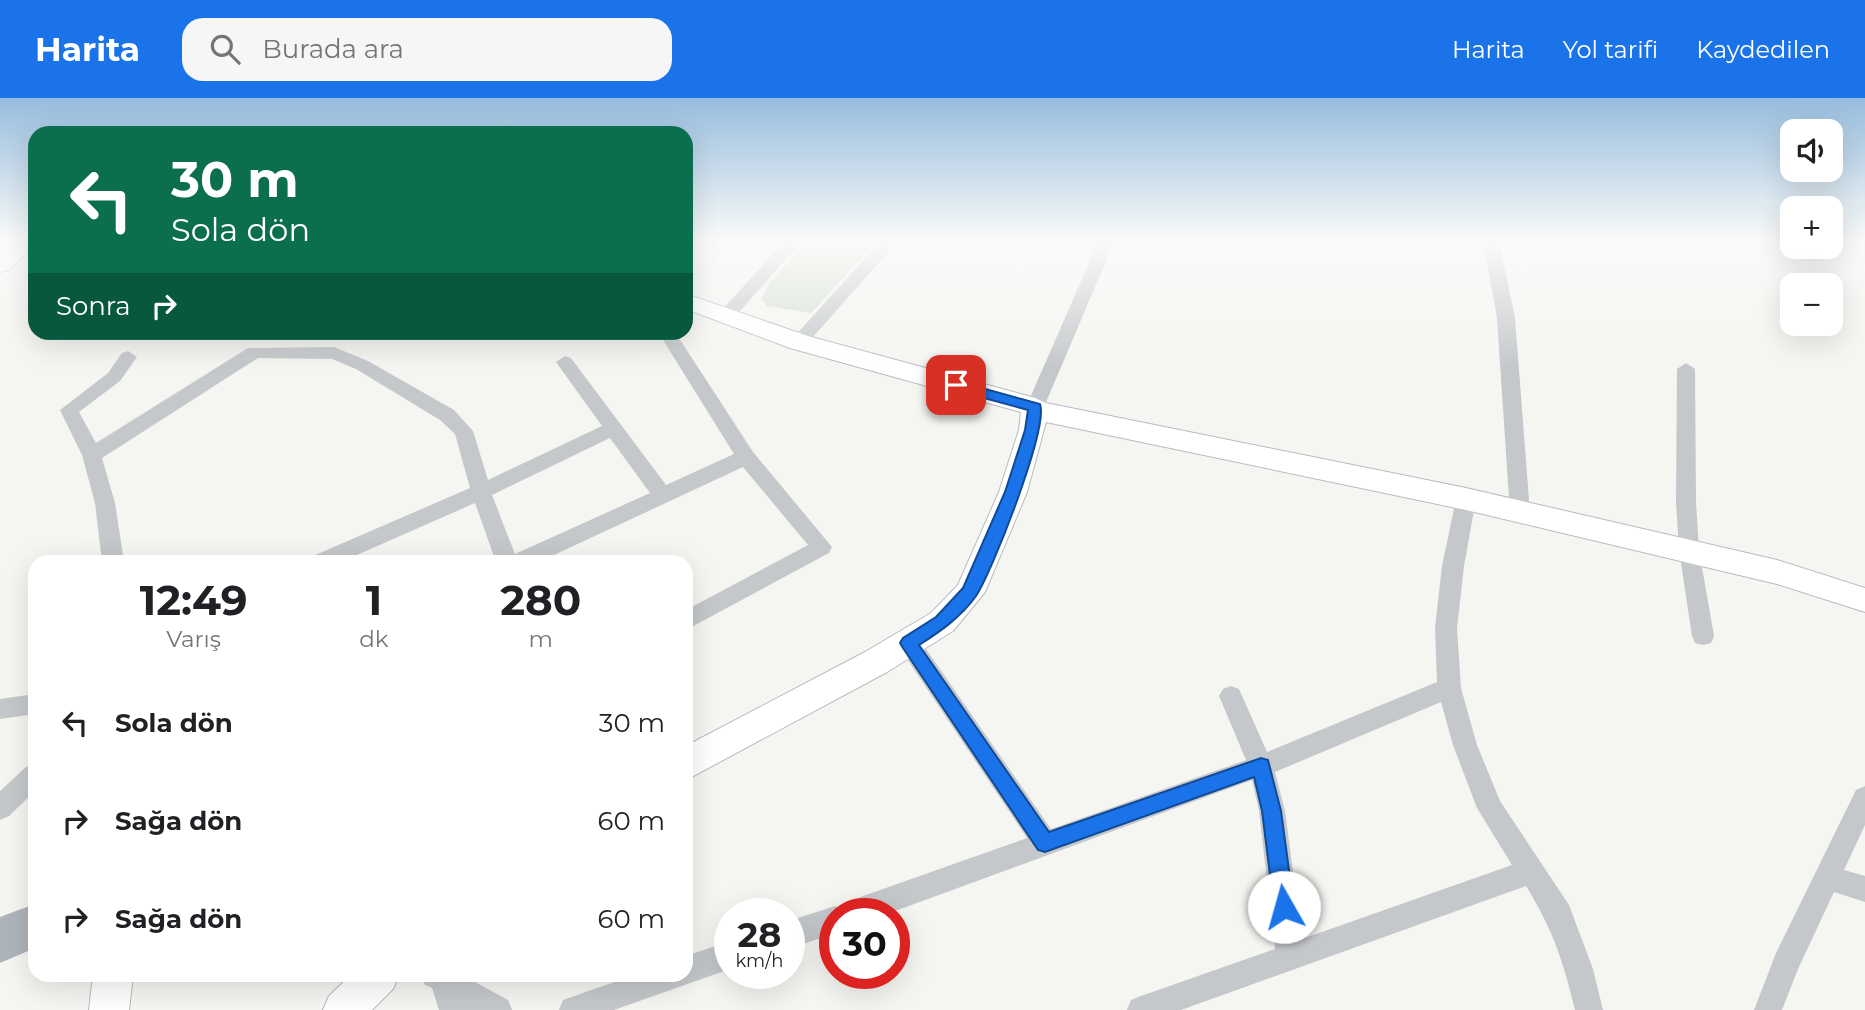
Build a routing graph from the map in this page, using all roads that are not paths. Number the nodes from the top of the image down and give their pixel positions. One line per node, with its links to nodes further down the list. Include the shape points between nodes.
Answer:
1 (756, 283): 6 (street)
2 (853, 283): 8 (street)
3 (1089, 283): 12 (street)
4 (1499, 283): 19 (street, via 1506,318)
5 (693, 304): 6 (street)
6 (726, 316): 8 (street)
7 (671, 340): 15 (street)
8 (799, 342): 12 (street)
9 (128, 357): 14 (street, via 114,377 69,410)
10 (565, 362): 13 (street)
11 (1686, 369): 20 (street)
12 (1035, 409): 18 (street); 28 (street, via 1013,492 970,592 942,622)
13 (612, 429): 16 (street); 17 (street)
14 (92, 455): 16 (street, via 254,352 334,353 447,415 464,431); 21 (street)
15 (746, 457): 17 (street); 26 (street, via 822,547)
16 (481, 492): 22 (street); 23 (street)
17 (662, 495): 24 (street)
18 (1466, 499): 19 (street); 29 (street, via 1446,628)
19 (1520, 513): 20 (street)
20 (1689, 550): 25 (street); 27 (street)
21 (112, 555)
22 (351, 555)
23 (504, 555)
24 (533, 555)
25 (1865, 600)
26 (693, 617)
27 (1703, 636)
28 (909, 643): 33 (street); 38 (street)
29 (1449, 688): 34 (street); 39 (street, via 1490,808)
30 (1231, 696): 34 (street)
31 (28, 705): 32 (street)
32 (0, 709)
33 (693, 760)
34 (1261, 766): 38 (street); 43 (street, via 1272,811)
35 (28, 781): 37 (street)
36 (1865, 798): 40 (street)
37 (0, 807)
38 (1045, 843): 42 (street)
39 (1532, 871): 43 (street); 57 (street, via 1559,914)
40 (1827, 877): 41 (street); 58 (street)
41 (1865, 889)
42 (893, 898)
43 (1290, 955): 56 (street)
44 (714, 961): 45 (street)
45 (693, 968)
46 (112, 982): 51 (street)
47 (372, 982): 52 (street)
48 (441, 982): 53 (street)
49 (449, 982): 54 (street)
50 (654, 982): 55 (street)
51 (109, 1010)
52 (343, 1010)
53 (453, 1010)
54 (498, 1010)
55 (573, 1010)
56 (1142, 1010)
57 (1589, 1010)
58 (1768, 1010)

